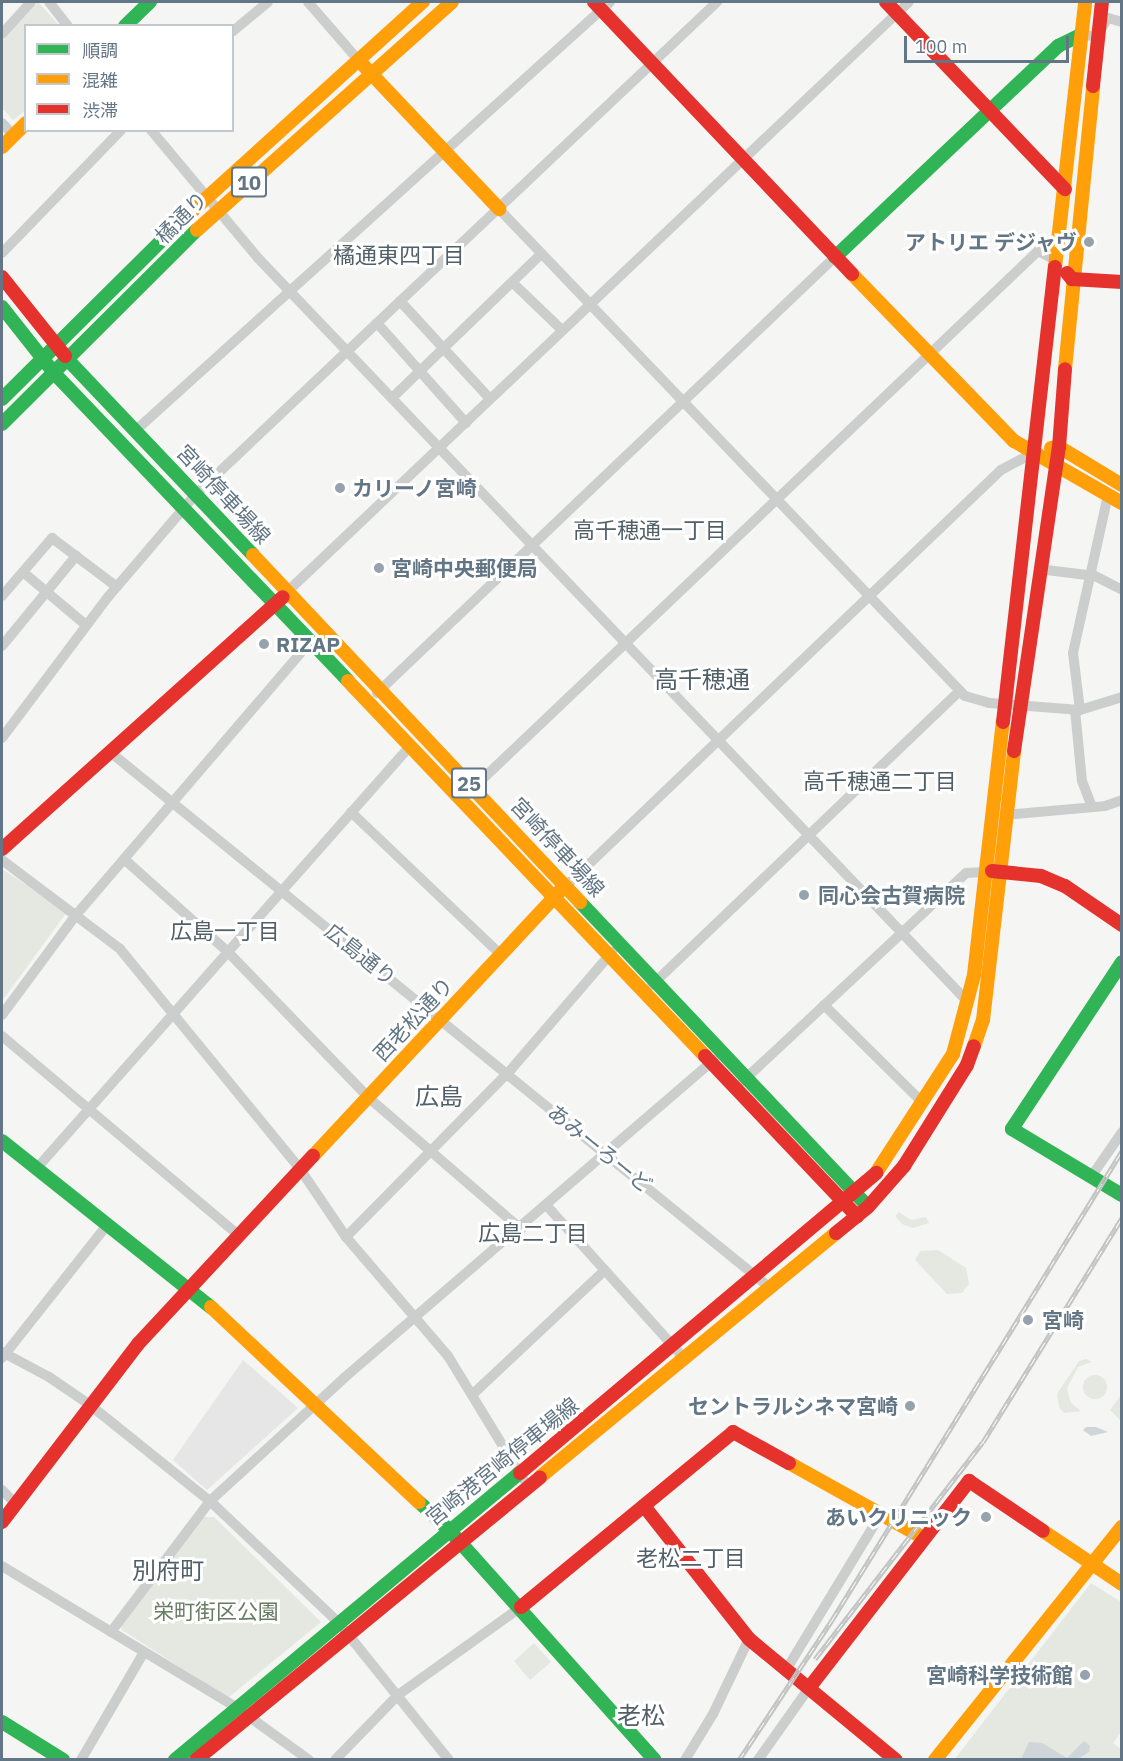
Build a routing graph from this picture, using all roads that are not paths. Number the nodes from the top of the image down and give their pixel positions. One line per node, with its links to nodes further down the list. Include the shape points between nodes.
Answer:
1 (32, 2): 19 (street)
2 (49, 2): 16 (street)
3 (150, 2): 17 (main road)
4 (268, 2): 18 (street)
5 (308, 2): 22 (street)
6 (423, 2): 22 (main road, 橘通り / 10)
7 (452, 2): 24 (main road, 橘通り / 10)
8 (717, 2): 23 (street)
9 (886, 2): 14 (main road)
10 (909, 2): 14 (street)
11 (1085, 2): 20 (main road)
12 (1102, 2): 21 (main road)
13 (602, 4): 23 (main road); 32 (street)
14 (897, 14): 25 (main road); 33 (street)
15 (1122, 22): 21 (street, via 1108,18)
16 (66, 24)
17 (127, 24)
18 (234, 30)
19 (2, 34)
20 (1081, 36): 21 (street); 25 (main road, via 1058,46); 34 (main road)
21 (1097, 36): 43 (main road)
22 (360, 62): 24 (main road); 35 (main road, 橘通り / 10)
23 (653, 63): 33 (main road); 36 (street)
24 (372, 75): 32 (main road); 37 (main road, 橘通り / 10)
25 (989, 112): 34 (main road); 40 (main road)
26 (2, 123): 30 (street)
27 (24, 125): 30 (main road)
28 (119, 132): 38 (street)
29 (153, 132): 35 (street)
30 (13, 135): 31 (main road)
31 (2, 147)
32 (445, 151): 36 (main road); 46 (street)
33 (743, 158): 40 (main road); 48 (street)
34 (1065, 189): 41 (main road)
35 (204, 198): 37 (street); 52 (main road, 橘通り / 10)
36 (499, 208): 39 (street); 47 (street)
37 (216, 211): 46 (street); 57 (main road, 橘通り / 10)
38 (2, 254)
39 (542, 254): 45 (street); 48 (street)
40 (835, 257): 55 (main road); 63 (street)
41 (1058, 261): 43 (main road); 55 (street, via 1038,251); 69 (main road)
42 (2, 278): 52 (main road, 宮崎停車場線)
43 (1072, 279): 44 (main road); 68 (main road)
44 (1122, 282)
45 (513, 283): 51 (street); 54 (street)
46 (291, 290): 53 (street); 66 (street)
47 (400, 301): 50 (street); 54 (street)
48 (588, 304): 51 (street); 63 (street)
49 (2, 307): 56 (main road, 宮崎停車場線)
50 (377, 323): 53 (street); 58 (street)
51 (562, 330): 62 (street)
52 (57, 347): 56 (main road, 橘通り); 57 (main road, 宮崎停車場線)
53 (348, 350): 60 (street); 72 (street)
54 (444, 350): 58 (street); 62 (street)
55 (931, 357): 69 (main road, via 1014,441); 74 (street)
56 (43, 360): 59 (main road, 宮崎停車場線); 61 (main road, 橘通り)
57 (69, 361): 59 (main road, 橘通り / 10); 66 (main road, 宮崎停車場線 / 25)
58 (420, 371): 60 (street); 64 (street)
59 (55, 374): 65 (main road, 橘通り); 76 (main road, 宮崎停車場線 / 25)
60 (392, 398): 67 (street)
61 (2, 399)
62 (490, 399): 64 (street)
63 (682, 402): 74 (street); 77 (street)
64 (466, 423): 67 (street)
65 (2, 424)
66 (135, 431): 72 (main road, 宮崎停車場線 / 25)
67 (440, 447): 77 (street); 85 (street)
68 (1059, 447): 69 (main road); 70 (main road); 71 (main road)
69 (1036, 451): 70 (main road); 87 (street, via 1001,470); 97 (main road)
70 (1056, 465): 73 (main road); 79 (main road)
71 (1122, 485)
72 (196, 494): 76 (street); 85 (main road, 宮崎停車場線 / 25)
73 (1108, 495): 75 (main road); 81 (street)
74 (776, 499): 87 (street); 92 (street)
75 (1122, 503)
76 (183, 508): 82 (street); 88 (main road, 宮崎停車場線 / 25)
77 (531, 544): 92 (street); 93 (street)
78 (76, 556): 80 (street, via 52,538); 82 (street); 84 (street)
79 (1039, 569): 81 (street); 97 (main road)
80 (23, 572): 84 (street); 86 (street)
81 (1089, 575): 83 (street); 98 (street, via 1072,653)
82 (117, 587): 89 (street)
83 (1122, 590)
84 (46, 591): 89 (street); 91 (street)
85 (287, 592): 88 (main road); 93 (main road, 宮崎停車場線 / 25)
86 (2, 596)
87 (870, 597): 94 (street); 100 (street)
88 (276, 604): 90 (main road, 宮崎停車場線 / 25); 102 (main road)
89 (86, 625): 99 (street)
90 (311, 640): 96 (main road, 宮崎停車場線 / 25); 106 (street)
91 (2, 646)
92 (625, 646): 100 (street); 103 (street)
93 (380, 690): 96 (street); 103 (main road, 宮崎停車場線 / 25)
94 (960, 691): 97 (street, via 972,700); 110 (street)
95 (1122, 696): 98 (street)
96 (369, 702): 101 (main road, 宮崎停車場線 / 25)
97 (1014, 705): 98 (street); 109 (main road, 宮崎港宮崎停車場線); 115 (main road, 宮崎港宮崎停車場線)
98 (1078, 710): 107 (street, via 1082,782)
99 (2, 738)
100 (718, 741): 110 (street); 116 (street)
101 (411, 744): 104 (main road, 宮崎停車場線 / 25); 108 (street)
102 (110, 752): 106 (street, 広島通り); 111 (main road)
103 (473, 788): 104 (street); 116 (main road, 宮崎停車場線 / 25)
104 (463, 799): 118 (main road, 宮崎停車場線 / 25)
105 (1122, 800): 107 (street)
106 (173, 803): 113 (street); 117 (street, 広島通り)
107 (1092, 807): 109 (street)
108 (351, 812): 117 (street); 125 (street)
109 (1005, 815): 114 (main road, 宮崎港宮崎停車場線)
110 (809, 836): 121 (street); 127 (street)
111 (2, 849)
112 (2, 860): 119 (street)
113 (124, 860): 119 (street); 123 (street)
114 (1001, 869): 115 (main road); 120 (main road, via 1041,876 1065,886); 153 (main road, 宮崎港宮崎停車場線, via 983,1020 967,1065 904,1166)
115 (984, 872): 121 (street, via 966,873); 129 (main road, 宮崎港宮崎停車場線)
116 (566, 886): 118 (main road, 西老松通り); 122 (main road, 宮崎停車場線 / 25)
117 (281, 890): 123 (street); 133 (street, 広島通り)
118 (555, 896): 124 (main road, 宮崎停車場線 / 25); 125 (main road, 西老松通り)
119 (76, 915): 131 (street); 132 (street, via 120,949)
120 (1122, 924)
121 (902, 933): 129 (street); 130 (street)
122 (624, 947): 124 (street); 127 (main road, 宮崎停車場線 / 25)
123 (228, 951): 132 (street); 140 (street)
124 (609, 953): 128 (main road, 宮崎停車場線 / 25); 137 (street)
125 (501, 955): 133 (main road, 西老松通り)
126 (1122, 962): 149 (main road, via 1012,1130)
127 (656, 982): 128 (street); 135 (main road, 宮崎停車場線 / 25)
128 (646, 992): 136 (main road, 宮崎停車場線 / 25)
129 (968, 1002): 141 (main road, 宮崎港宮崎停車場線, via 953,1054)
130 (824, 1005): 138 (street); 141 (street)
131 (2, 1012)
132 (173, 1013): 142 (street); 148 (street)
133 (441, 1020): 137 (street, あみーろーど); 140 (main road, 西老松通り)
134 (2, 1036): 142 (street)
135 (724, 1053): 136 (street); 138 (main road, 宮崎停車場線 / 25)
136 (712, 1062): 139 (main road, 宮崎停車場線 / 25); 146 (street)
137 (508, 1074): 145 (street); 146 (street, あみーろーど)
138 (747, 1077): 139 (street); 151 (main road, 宮崎停車場線 / 25)
139 (738, 1089): 151 (main road, 宮崎停車場線 / 25)
140 (369, 1098): 145 (street); 148 (main road, 西老松通り)
141 (922, 1103): 151 (main road, 宮崎港宮崎停車場線, via 876,1173)
142 (88, 1109): 147 (street); 156 (street)
143 (1122, 1132): 149 (street)
144 (2, 1141): 147 (main road)
145 (432, 1152): 155 (street); 157 (street)
146 (607, 1153): 152 (street); 159 (street, あみーろーど)
147 (37, 1168): 154 (main road)
148 (300, 1169): 156 (main road, 西老松通り); 157 (street)
149 (1091, 1177): 150 (main road)
150 (1122, 1195)
151 (849, 1199): 153 (main road, 宮崎停車場線 / 25); 159 (main road, 宮崎港宮崎停車場線)
152 (547, 1206): 155 (street); 158 (street)
153 (862, 1212): 159 (main road, 宮崎港宮崎停車場線)
154 (108, 1224): 160 (main road); 163 (street)
155 (521, 1229): 161 (street)
156 (238, 1235): 160 (main road, 西老松通り)
157 (346, 1237): 161 (street)
158 (604, 1270): 162 (street); 164 (street)
159 (764, 1282): 162 (main road, 宮崎港宮崎停車場線)
160 (189, 1287): 165 (main road); 166 (main road, 西老松通り)
161 (416, 1317): 164 (street); 165 (street)
162 (678, 1352): 167 (main road, 宮崎港宮崎停車場線)
163 (2, 1355): 166 (street, via 49,1377)
164 (473, 1394): 167 (street)
165 (315, 1405): 169 (street); 175 (main road)
166 (90, 1406): 169 (street); 170 (main road, 西老松通り)
167 (523, 1480): 175 (main road, 宮崎港宮崎停車場線); 177 (main road, 宮崎港宮崎停車場線)
168 (2, 1490): 170 (street)
169 (210, 1501): 182 (street); 183 (street)
170 (15, 1503): 173 (main road, 西老松通り)
171 (644, 1506): 172 (main road, via 733,1432); 181 (main road); 184 (main road)
172 (882, 1512): 176 (main road); 186 (street)
173 (2, 1522)
174 (1122, 1527): 178 (main road)
175 (450, 1531): 177 (main road); 182 (main road, 宮崎港宮崎停車場線)
176 (924, 1538): 178 (main road, via 969,1481); 187 (main road)
177 (461, 1542): 181 (main road); 182 (main road, 宮崎港宮崎停車場線)
178 (1091, 1563): 180 (main road); 203 (main road)
179 (2, 1566): 183 (street)
180 (1122, 1584)
181 (521, 1607): 188 (street); 199 (main road)
182 (343, 1627): 188 (street); 189 (main road, 宮崎港宮崎停車場線); 190 (main road, 宮崎港宮崎停車場線)
183 (111, 1632): 185 (street)
184 (749, 1639): 186 (main road); 200 (street, via 713,1714)
185 (144, 1652): 189 (street); 193 (street)
186 (786, 1670): 187 (main road)
187 (809, 1688): 201 (street); 202 (main road)
188 (398, 1695): 197 (street); 198 (street)
189 (237, 1708): 190 (street); 194 (main road, 宮崎港宮崎停車場線)
190 (249, 1717): 195 (main road, 宮崎港宮崎停車場線); 196 (street)
191 (2, 1723): 192 (main road)
192 (63, 1760)
193 (81, 1760)
194 (175, 1760)
195 (196, 1760)
196 (309, 1760)
197 (335, 1760)
198 (449, 1760)
199 (655, 1760)
200 (685, 1760)
201 (758, 1760)
202 (896, 1760)
203 (935, 1760)

